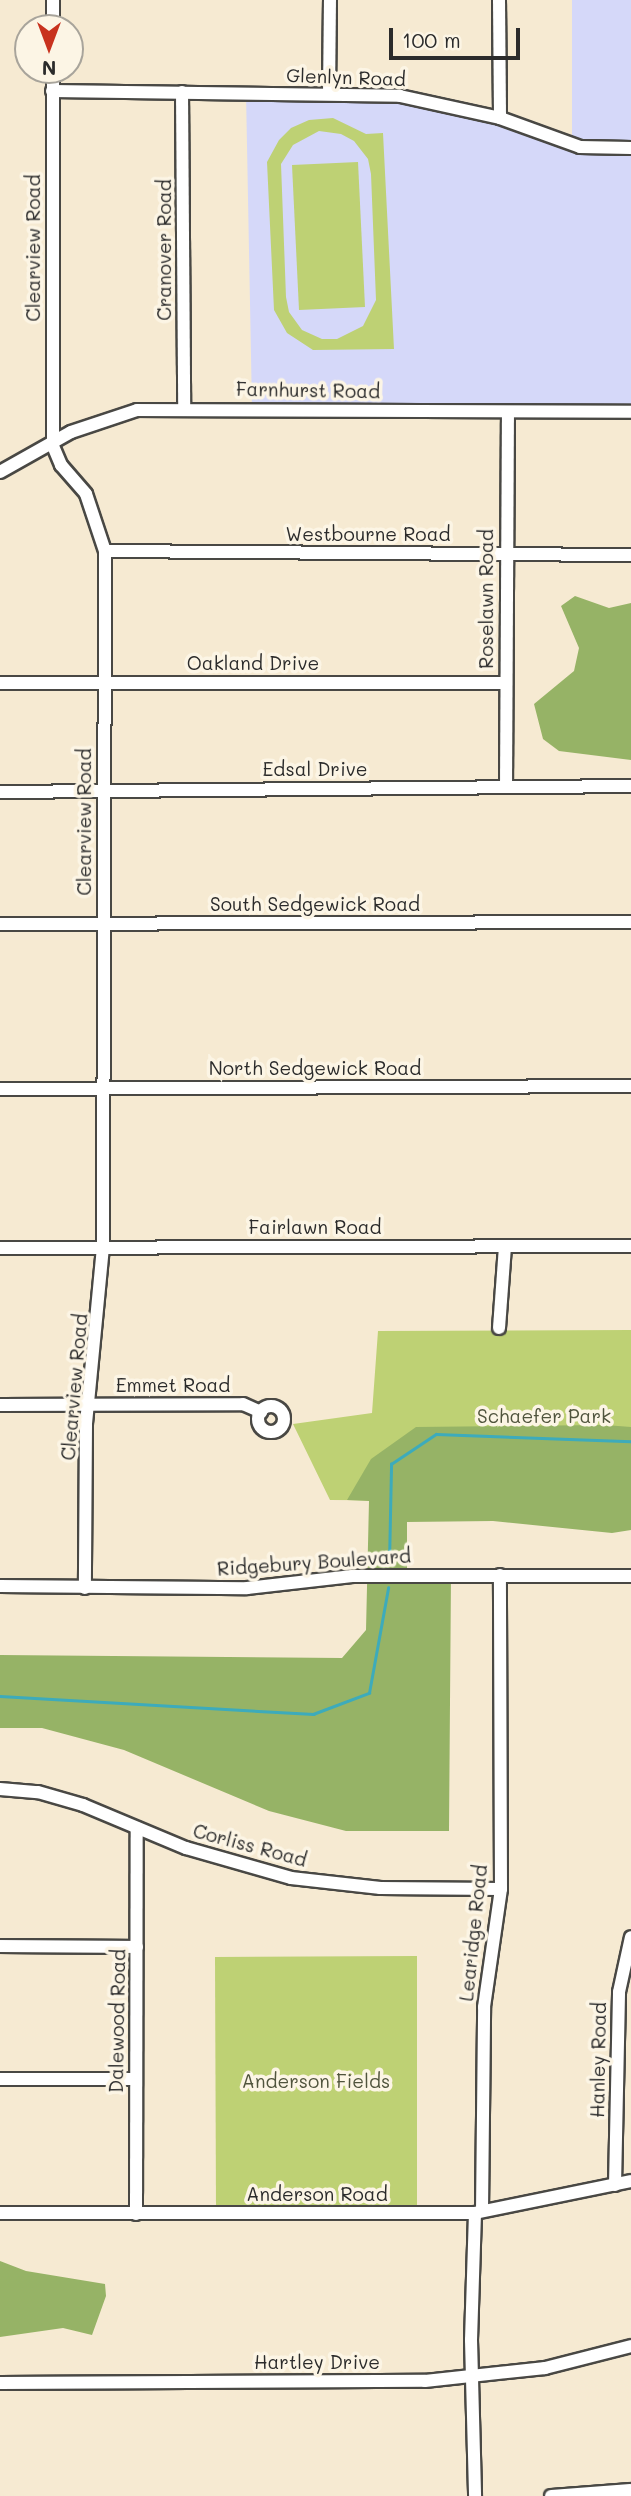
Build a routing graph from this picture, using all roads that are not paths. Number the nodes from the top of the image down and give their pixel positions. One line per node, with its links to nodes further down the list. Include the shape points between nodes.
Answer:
1 (330, 0): 6 (street)
2 (499, 0): 7 (street)
3 (52, 84): 4 (street, Clearview Road)
4 (52, 91): 5 (street, Glenlyn Road); 12 (street, Clearview Road)
5 (182, 92): 6 (street, Glenlyn Road); 9 (street, Cranover Road)
6 (329, 94): 7 (street, Glenlyn Road, via 400,96)
7 (500, 118): 8 (street, Glenlyn Road, via 580,147)
8 (631, 148)
9 (184, 407): 10 (street, Farnhurst Road); 12 (street, Farnhurst Road, via 137,410 71,432)
10 (508, 412): 11 (street, Farnhurst Road); 15 (street, Roselawn Road)
11 (631, 412)
12 (53, 446): 13 (street, Farnhurst Road); 14 (street, Clearview Road, via 61,465 86,494)
13 (0, 472)
14 (105, 551): 15 (street, Westbourne Road); 17 (street, Clearview Road)
15 (505, 554): 16 (street, Westbourne Road); 19 (street, Roselawn Road)
16 (631, 555)
17 (104, 682): 18 (street, Oakland Drive); 19 (street, Oakland Drive); 22 (street, Clearview Road)
18 (0, 683)
19 (506, 683): 21 (street, Roselawn Road)
20 (631, 786): 21 (street, Edsal Drive)
21 (506, 787): 22 (street, Edsal Drive)
22 (104, 790): 23 (street, Edsal Drive); 25 (street, Clearview Road)
23 (0, 792)
24 (631, 922): 25 (street, South Sedgewick Road)
25 (103, 923): 26 (street, South Sedgewick Road); 28 (street, Clearview Road)
26 (0, 924)
27 (631, 1086): 28 (street, North Sedgewick Road)
28 (103, 1088): 29 (street, North Sedgewick Road); 32 (street, Clearview Road)
29 (0, 1089)
30 (505, 1246): 31 (street, Fairlawn Road); 32 (street, Fairlawn Road); 34 (street)
31 (631, 1246)
32 (103, 1247): 33 (street, Fairlawn Road); 35 (street, Clearview Road)
33 (0, 1248)
34 (499, 1328)
35 (89, 1404): 36 (street, Emmet Road); 37 (street, Emmet Road, via 243,1404); 41 (street, Clearview Road)
36 (0, 1405)
37 (261, 1412)
38 (500, 1575): 39 (street, Ridgebury Boulevard); 41 (street, Ridgebury Boulevard, via 352,1576 247,1588); 44 (street, Learidge Road)
39 (631, 1576)
40 (0, 1586): 41 (street, Ridgebury Boulevard)
41 (85, 1588)
42 (0, 1788): 43 (street, Corliss Road, via 38,1792)
43 (137, 1828): 44 (street, Corliss Road, via 186,1848 291,1878 380,1888); 47 (street, Dalewood Road)
44 (501, 1889): 52 (street, Learidge Road, via 484,2007)
45 (631, 1937): 51 (street, Hanley Road, via 619,1992)
46 (0, 1946): 47 (street)
47 (137, 1947): 49 (street, Dalewood Road)
48 (0, 2079): 49 (street)
49 (135, 2079): 54 (street, Dalewood Road)
50 (631, 2181): 51 (street, Anderson Road)
51 (615, 2185): 52 (street, Anderson Road)
52 (478, 2212): 54 (street, Anderson Road); 56 (street, Learidge Road)
53 (0, 2213): 54 (street, Anderson Road)
54 (136, 2214)
55 (631, 2346): 56 (street, Hartley Drive, via 586,2360)
56 (471, 2378): 57 (street, Hartley Drive); 59 (street, Learidge Road)
57 (0, 2383)
58 (631, 2490): 60 (street)
59 (475, 2496)
60 (551, 2496)

